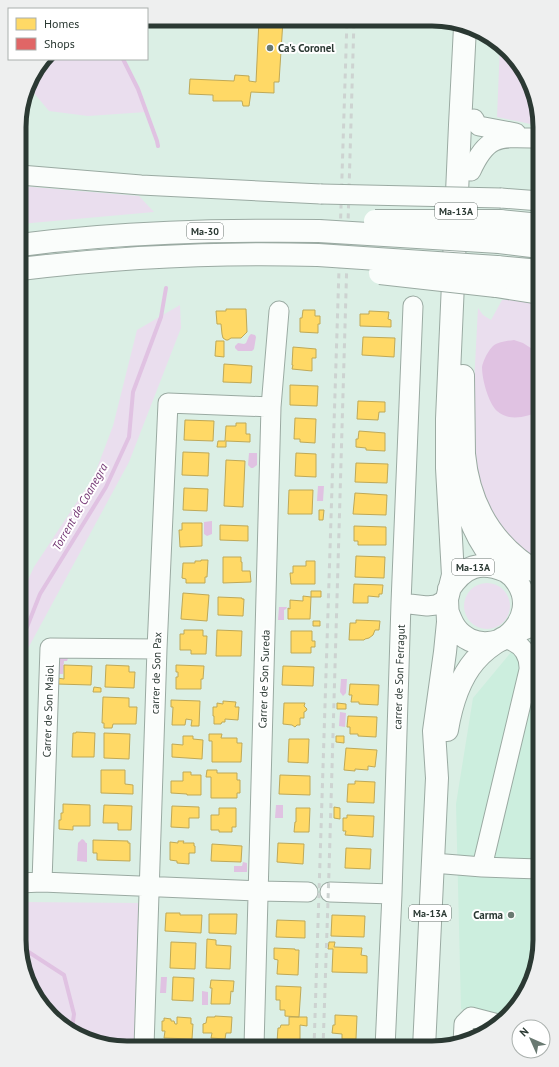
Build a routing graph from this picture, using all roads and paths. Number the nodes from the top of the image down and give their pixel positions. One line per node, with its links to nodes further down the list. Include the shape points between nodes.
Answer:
1 (465, 31): 24 (main road, Ma-13A, via 447,426 453,575)
2 (478, 37): 3 (main road, Ma-13A)
3 (474, 119): 4 (street, via 479,126 511,131); 6 (main road, Ma-13A)
4 (533, 138)
5 (533, 139): 6 (street, via 509,137 494,141 482,150)
6 (471, 171): 19 (main road, Ma-13A)
7 (26, 175): 8 (street, bridge, via 141,185 321,194)
8 (533, 200)
9 (533, 226): 10 (main road)
10 (500, 232): 11 (main road, Ma-30, bridge, via 319,226 91,237); 12 (main road, Ma-30)
11 (26, 244)
12 (533, 244)
13 (26, 268): 15 (main road, Ma-30, bridge, via 100,260 204,254 318,260)
14 (533, 272): 15 (main road, Ma-30)
15 (496, 276): 16 (main road)
16 (533, 290)
17 (413, 306): 25 (street, carrer de Son Ferragut)
18 (279, 311): 20 (street, Carrer de Son Sureda)
19 (463, 368): 21 (main road, via 464,454 471,492 486,524 503,546); 22 (main road, Ma-13A, via 458,409 457,455 462,496 470,520 484,547)
20 (272, 407): 28 (street, carrer de Son Pax, via 168,403); 36 (street, Carrer de Son Sureda)
21 (533, 570)
22 (512, 577): 23 (main road); 24 (main road, Ma-13A, via 495,566 473,567 455,580); 27 (main road, Ma-13A, via 522,593 523,613 519,623)
23 (533, 591)
24 (448, 599): 25 (street, via 427,606); 27 (main road, via 450,621 463,636 484,643); 29 (main road, Ma-13A, via 445,652 434,731)
25 (401, 603): 39 (street, carrer de Son Ferragut)
26 (533, 625): 27 (main road)
27 (504, 638): 29 (main road, Ma-13A, via 485,649 461,682 452,705); 31 (street, via 518,643 528,660 529,670)
28 (157, 649): 34 (street, Carrer de Son Maiol, via 50,648); 35 (street, carrer de Son Pax)
29 (437, 778): 30 (main road, Ma-13A)
30 (433, 863): 31 (street); 45 (main road, Ma-13A)
31 (482, 867): 32 (street)
32 (533, 870)
33 (26, 882): 34 (street)
34 (42, 882): 35 (street)
35 (149, 886): 36 (street); 42 (street, carrer de Son Pax)
36 (259, 891): 37 (street); 43 (street, Carrer de Son Sureda)
37 (308, 892)
38 (330, 892): 39 (street)
39 (392, 894): 44 (street, carrer de Son Ferragut)
40 (490, 1022): 41 (street, via 471,1017 464,1024)
41 (463, 1036)
42 (144, 1041)
43 (254, 1041)
44 (385, 1041)
45 (424, 1041)

